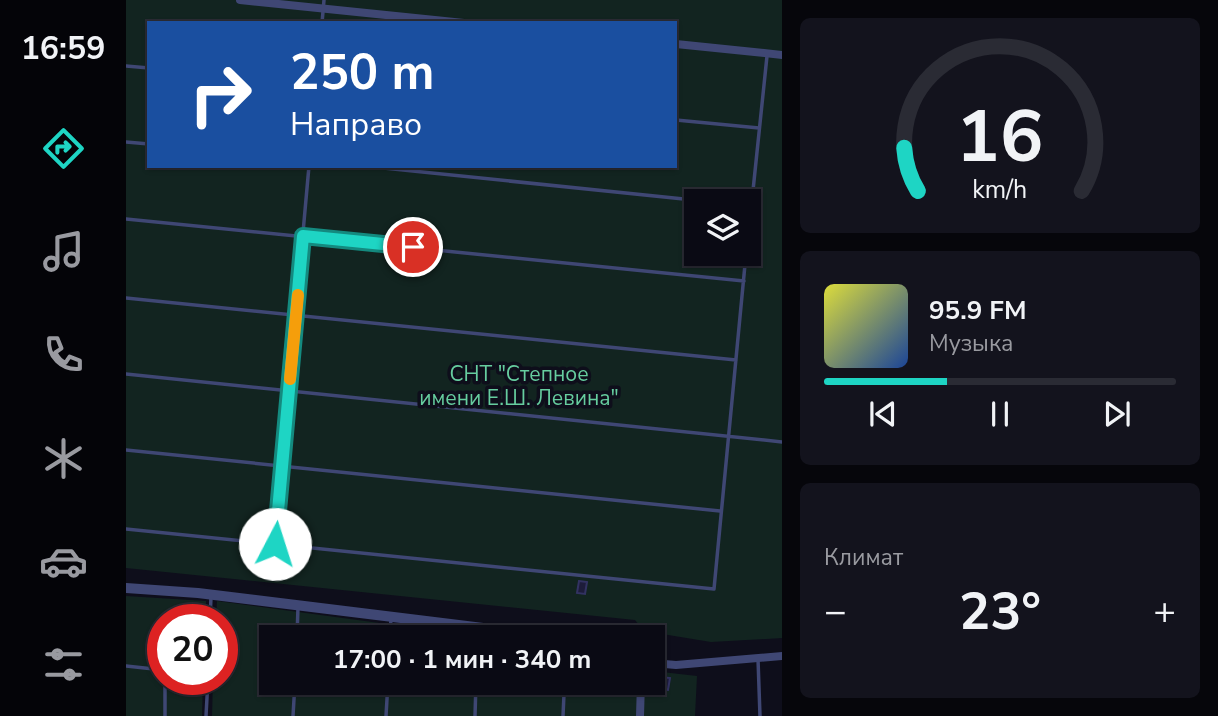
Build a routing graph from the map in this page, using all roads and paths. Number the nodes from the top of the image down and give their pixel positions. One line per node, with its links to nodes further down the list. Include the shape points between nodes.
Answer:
1 (240, 0): 2 (street)
2 (324, 4): 3 (street)
3 (449, 21)
4 (677, 44): 5 (street)
5 (767, 54): 6 (street); 10 (lane)
6 (782, 55)
7 (126, 66): 8 (lane)
8 (147, 68)
9 (677, 120): 10 (lane)
10 (759, 128): 15 (lane)
11 (126, 142): 12 (lane)
12 (147, 144)
13 (309, 168): 18 (lane)
14 (383, 168): 16 (lane)
15 (752, 189)
16 (684, 199)
17 (126, 219): 18 (lane)
18 (303, 236): 20 (lane); 22 (lane)
19 (745, 266): 20 (lane)
20 (744, 281): 23 (lane)
21 (126, 298): 22 (lane)
22 (296, 316): 23 (lane); 25 (lane)
23 (736, 360): 26 (lane)
24 (126, 374): 25 (lane)
25 (289, 391): 26 (lane); 29 (lane)
26 (728, 437): 27 (lane); 30 (lane)
27 (782, 442)
28 (126, 450): 29 (lane)
29 (282, 466): 30 (lane); 32 (lane)
30 (720, 511): 32 (lane, via 713,589)
31 (126, 529): 32 (lane)
32 (275, 544)
33 (126, 589): 34 (street)
34 (212, 594): 35 (lane); 36 (street)
35 (211, 604)
36 (298, 604): 37 (street); 38 (lane)
37 (391, 616): 39 (lane); 40 (street)
38 (297, 625)
39 (391, 625)
40 (440, 625)
41 (782, 656): 42 (street)
42 (758, 657): 43 (street); 60 (lane)
43 (665, 664)
44 (126, 666): 45 (lane)
45 (147, 668)
46 (165, 695): 53 (lane)
47 (207, 695): 54 (lane)
48 (294, 695): 55 (lane)
49 (387, 695): 56 (lane)
50 (476, 695): 57 (lane)
51 (564, 695): 58 (lane)
52 (641, 695): 59 (street)
53 (165, 716)
54 (206, 716)
55 (293, 716)
56 (386, 716)
57 (475, 716)
58 (563, 716)
59 (640, 716)
60 (760, 716)

